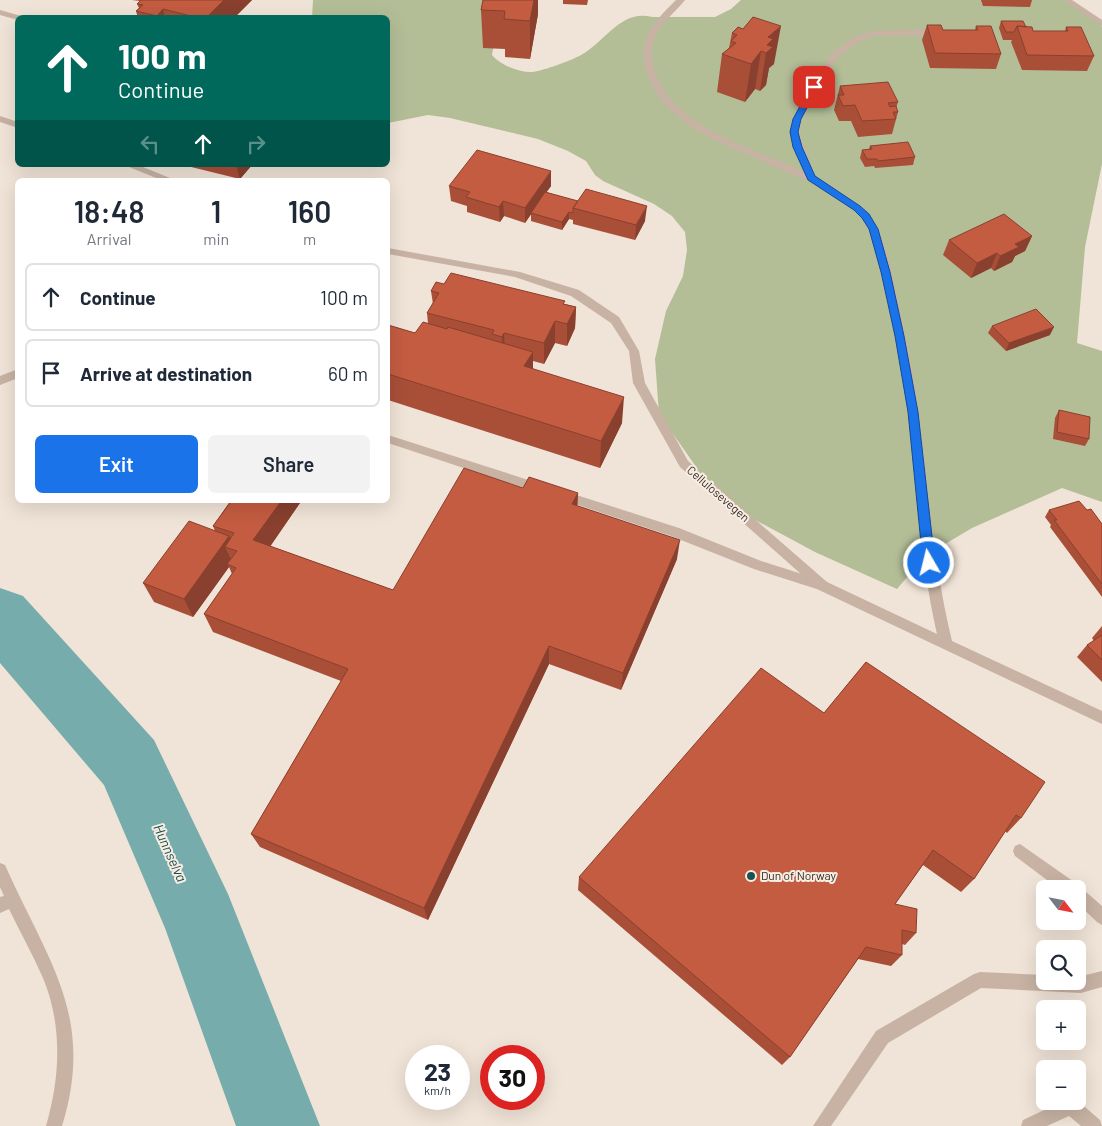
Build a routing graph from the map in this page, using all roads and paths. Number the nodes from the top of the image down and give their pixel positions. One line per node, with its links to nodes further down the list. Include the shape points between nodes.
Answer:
1 (681, 0): 11 (street, via 656,28 648,44 648,62 665,99 697,125)
2 (1067, 0): 5 (street)
3 (0, 12): 4 (street)
4 (15, 17)
5 (1102, 24)
6 (948, 32): 11 (street, via 873,34 855,40 834,56 797,119 794,132)
7 (0, 118): 8 (street)
8 (15, 124)
9 (134, 167): 10 (street)
10 (165, 178)
11 (811, 178): 17 (street, via 857,208 873,229 890,290 911,402 927,548)
12 (390, 251): 16 (street, Cellulosevegen, via 516,274 574,293 615,320 634,350 639,383 684,464)
13 (15, 374): 14 (street)
14 (0, 381)
15 (390, 440): 16 (street, via 674,532)
16 (823, 586): 17 (street, Cellulosevegen)
17 (946, 644): 18 (street, Cellulosevegen)
18 (1102, 718)
19 (1020, 851): 21 (street)
20 (0, 870): 23 (street)
21 (1060, 880)
22 (1086, 902): 24 (street)
23 (6, 903): 26 (street, via 54,984 64,1022 64,1088)
24 (1102, 917)
25 (1102, 979): 27 (street, via 1081,985 980,980 882,1036)
26 (54, 1126)
27 (821, 1126)
28 (1029, 1126): 29 (street, via 1071,1106)
29 (1094, 1126)

